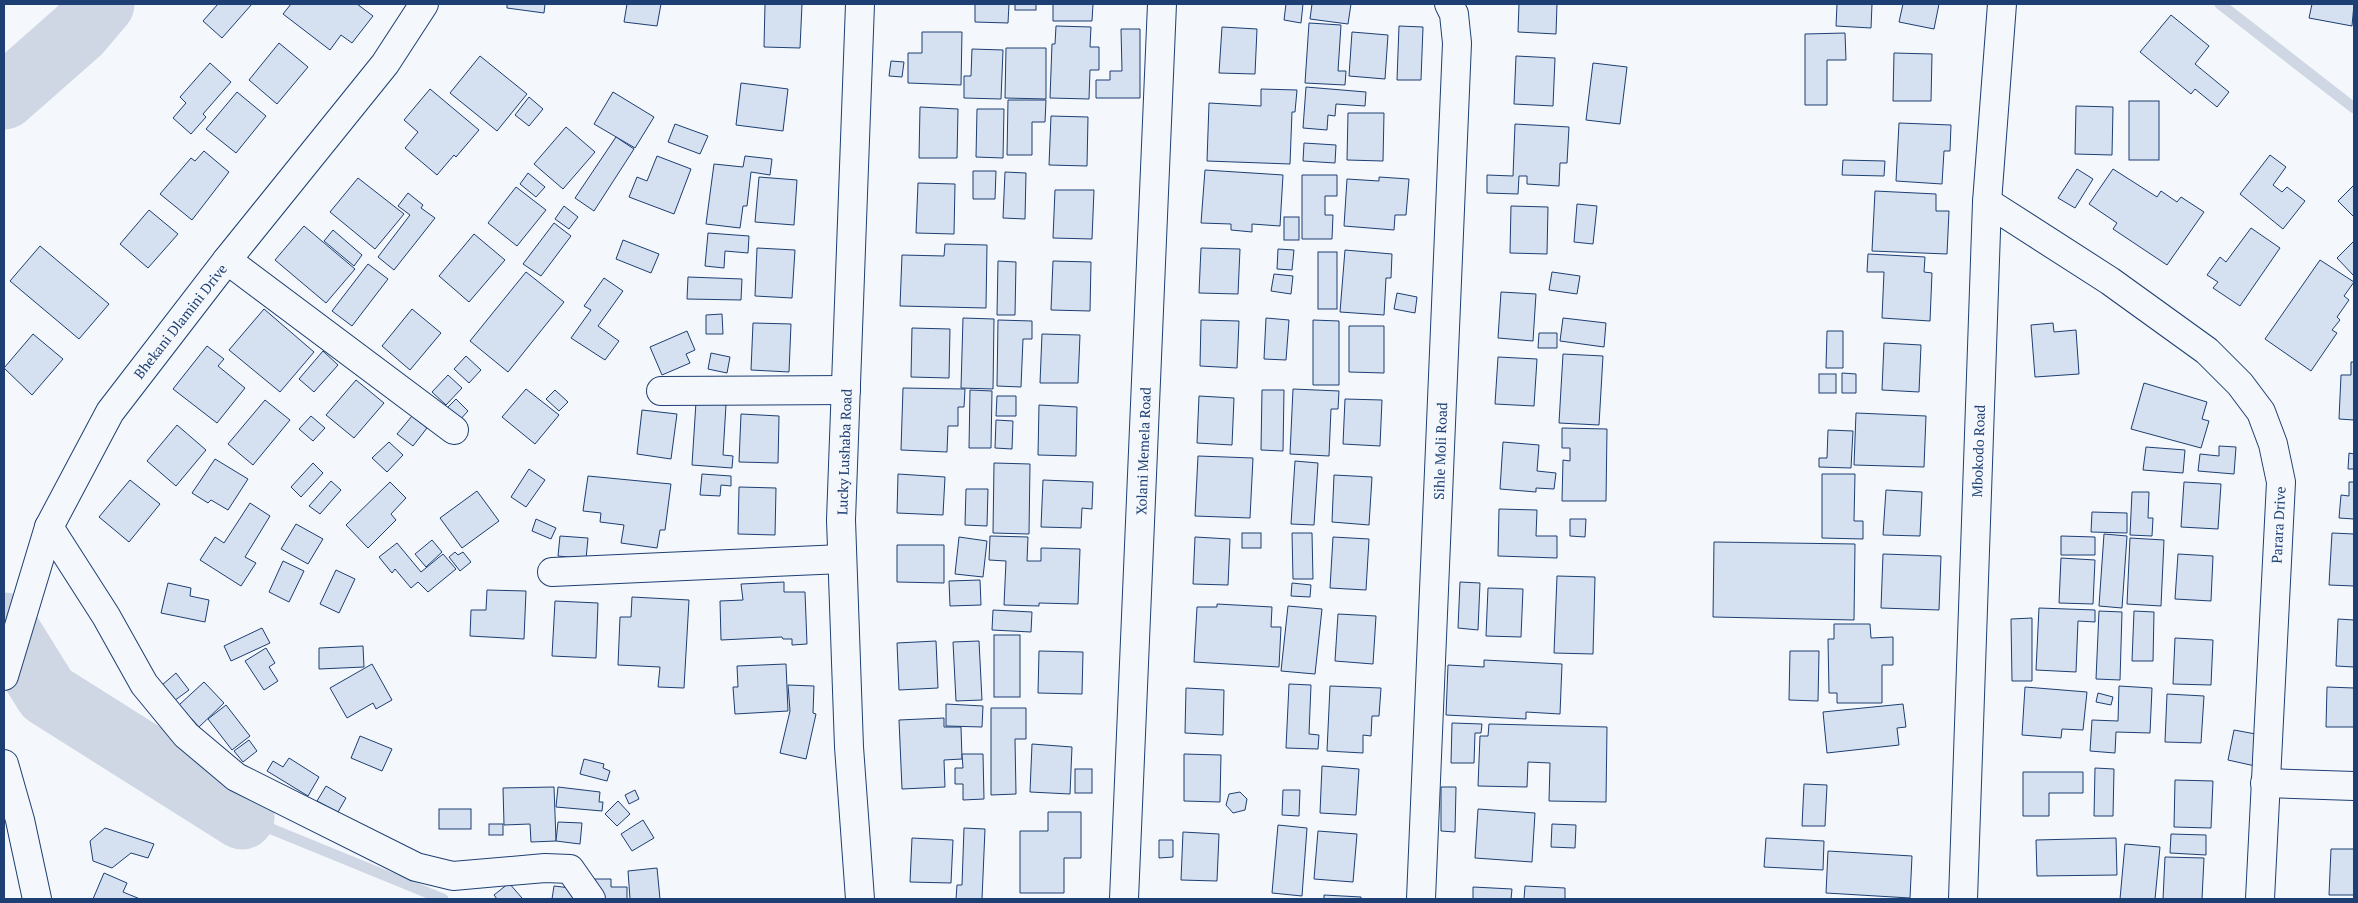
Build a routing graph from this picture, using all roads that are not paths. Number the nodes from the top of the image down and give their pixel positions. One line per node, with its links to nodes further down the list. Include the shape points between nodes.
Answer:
1 (424, 4): 7 (street, Bhekani Dlamini Drive, via 385,64)
2 (860, 4): 8 (street, Lucky Lushaba Road)
3 (1162, 4): 21 (street, Xolani Memela Road)
4 (2002, 4): 6 (street, Mbokodo Road)
5 (1456, 7): 22 (street, Sihle Moli Road)
6 (1987, 202): 16 (street, Parara Drive, via 2110,281 2207,352 2240,384 2262,412 2274,444 2281,482); 23 (street, Mbokodo Road)
7 (227, 260): 10 (street); 11 (street, Bhekani Dlamini Drive, via 110,412)
8 (846, 390): 9 (street); 12 (street, Lucky Lushaba Road)
9 (660, 391)
10 (454, 430)
11 (49, 526): 14 (street, Bhekani Dlamini Drive); 19 (street, via 144,684 186,735 236,777 416,866 453,876 570,869)
12 (842, 559): 13 (street); 20 (street, Lucky Lushaba Road, via 849,747)
13 (552, 572)
14 (4, 676)
15 (4, 764): 18 (street)
16 (2265, 783): 17 (street); 24 (street, Parara Drive)
17 (2354, 786)
18 (37, 899)
19 (591, 899)
20 (860, 899)
21 (1124, 899)
22 (1421, 899)
23 (1963, 899)
24 (2260, 899)

